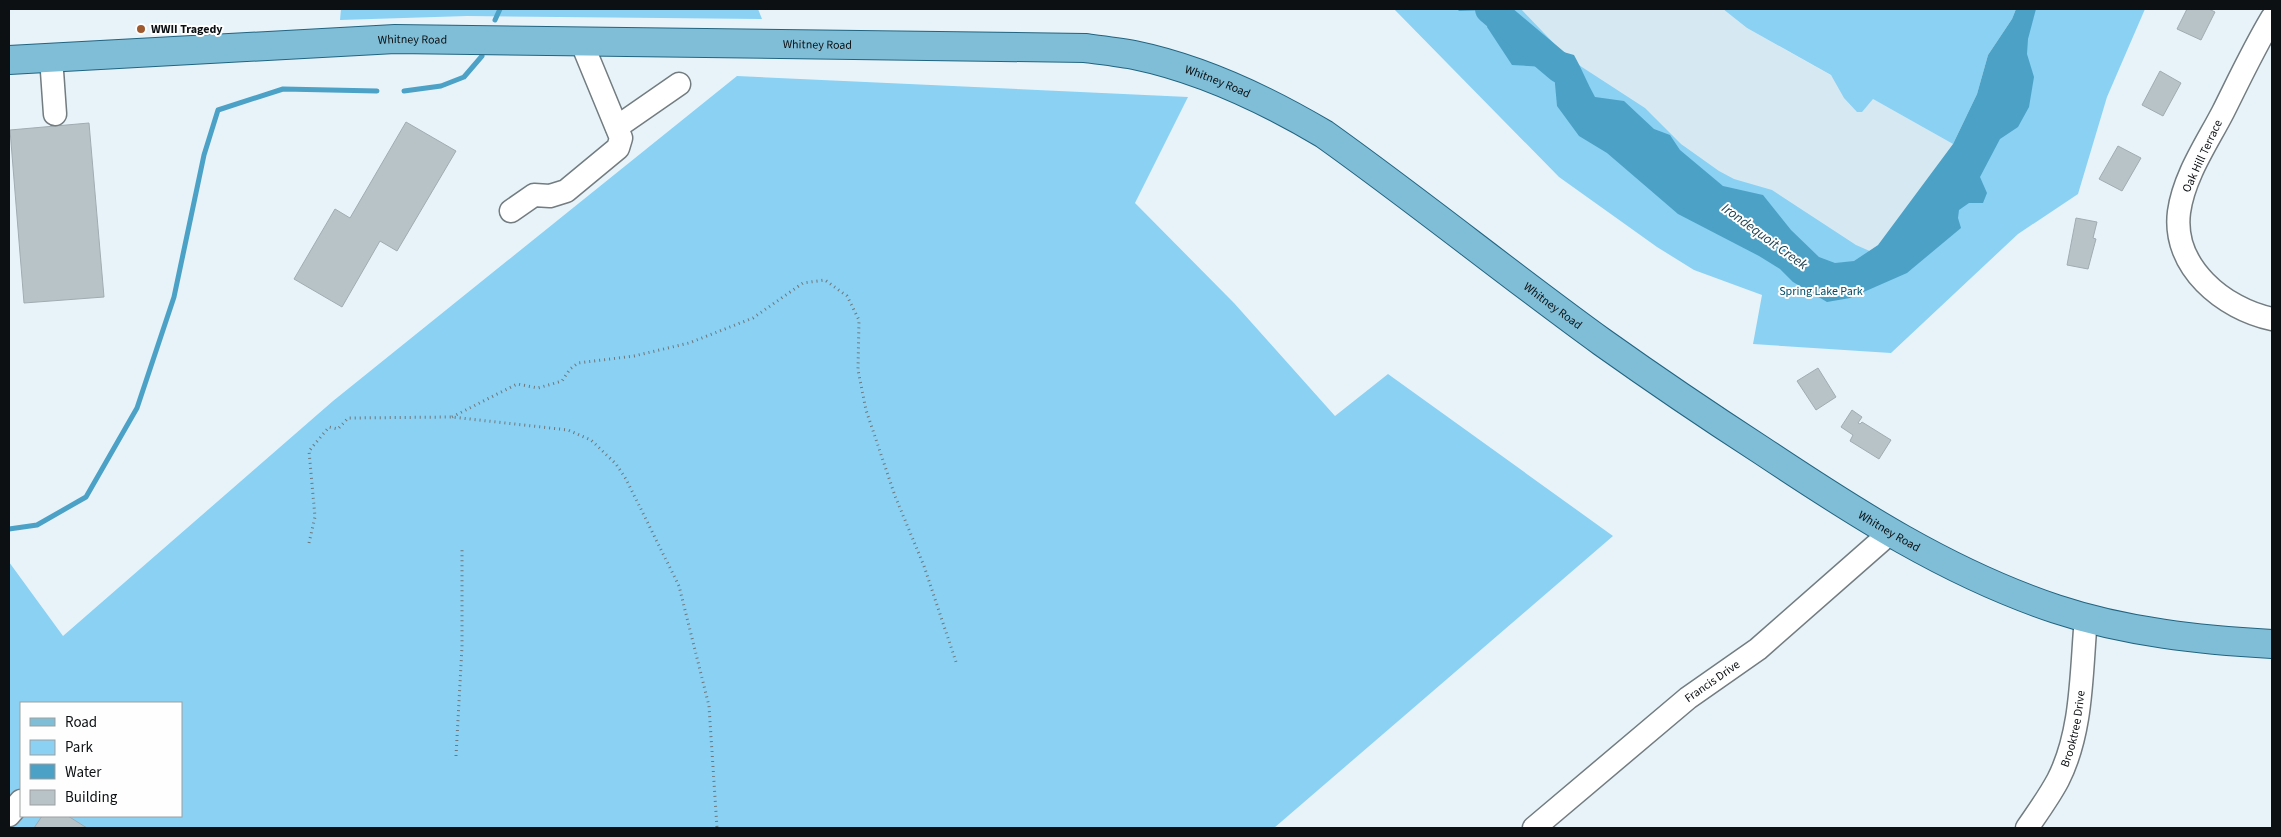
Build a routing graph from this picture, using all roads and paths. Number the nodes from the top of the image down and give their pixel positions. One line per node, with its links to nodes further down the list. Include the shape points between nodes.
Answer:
1 (2272, 18): 9 (street, Oak Hill Terrace, via 2192,172 2179,221 2182,246 2210,288 2238,308)
2 (581, 41): 3 (main road, Whitney Road, via 395,39); 7 (street); 11 (main road, Whitney Road, via 1085,48 1135,55 1236,88 1281,108 1324,134 1609,347)
3 (51, 57): 4 (main road, Whitney Road); 6 (street)
4 (9, 60)
5 (679, 84): 7 (street)
6 (55, 114)
7 (617, 127): 8 (street, via 621,138 618,148 566,191 534,196)
8 (511, 211)
9 (2272, 319)
10 (452, 417): 12 (path, via 348,418 338,429 330,427 309,451 315,516); 16 (path, via 517,384 538,388 562,381 578,363 634,356 689,343 753,318 803,283 824,280 847,296 859,320 858,370 866,410); 20 (path, via 568,430 591,440 616,464 626,479 679,586 709,706)
11 (1890, 534): 14 (main road, Whitney Road, via 1988,583); 21 (street, Francis Drive, via 1758,649 1688,698)
12 (309, 543)
13 (462, 547): 17 (path, via 462,647)
14 (2086, 618): 15 (main road, Whitney Road, via 2154,632 2227,642); 22 (street, Brooktree Drive, via 2076,726 2069,751 2059,778)
15 (2272, 644)
16 (957, 665)
17 (456, 756)
18 (20, 802): 19 (street)
19 (9, 815)
20 (717, 828)
21 (1534, 828)
22 (2027, 828)

